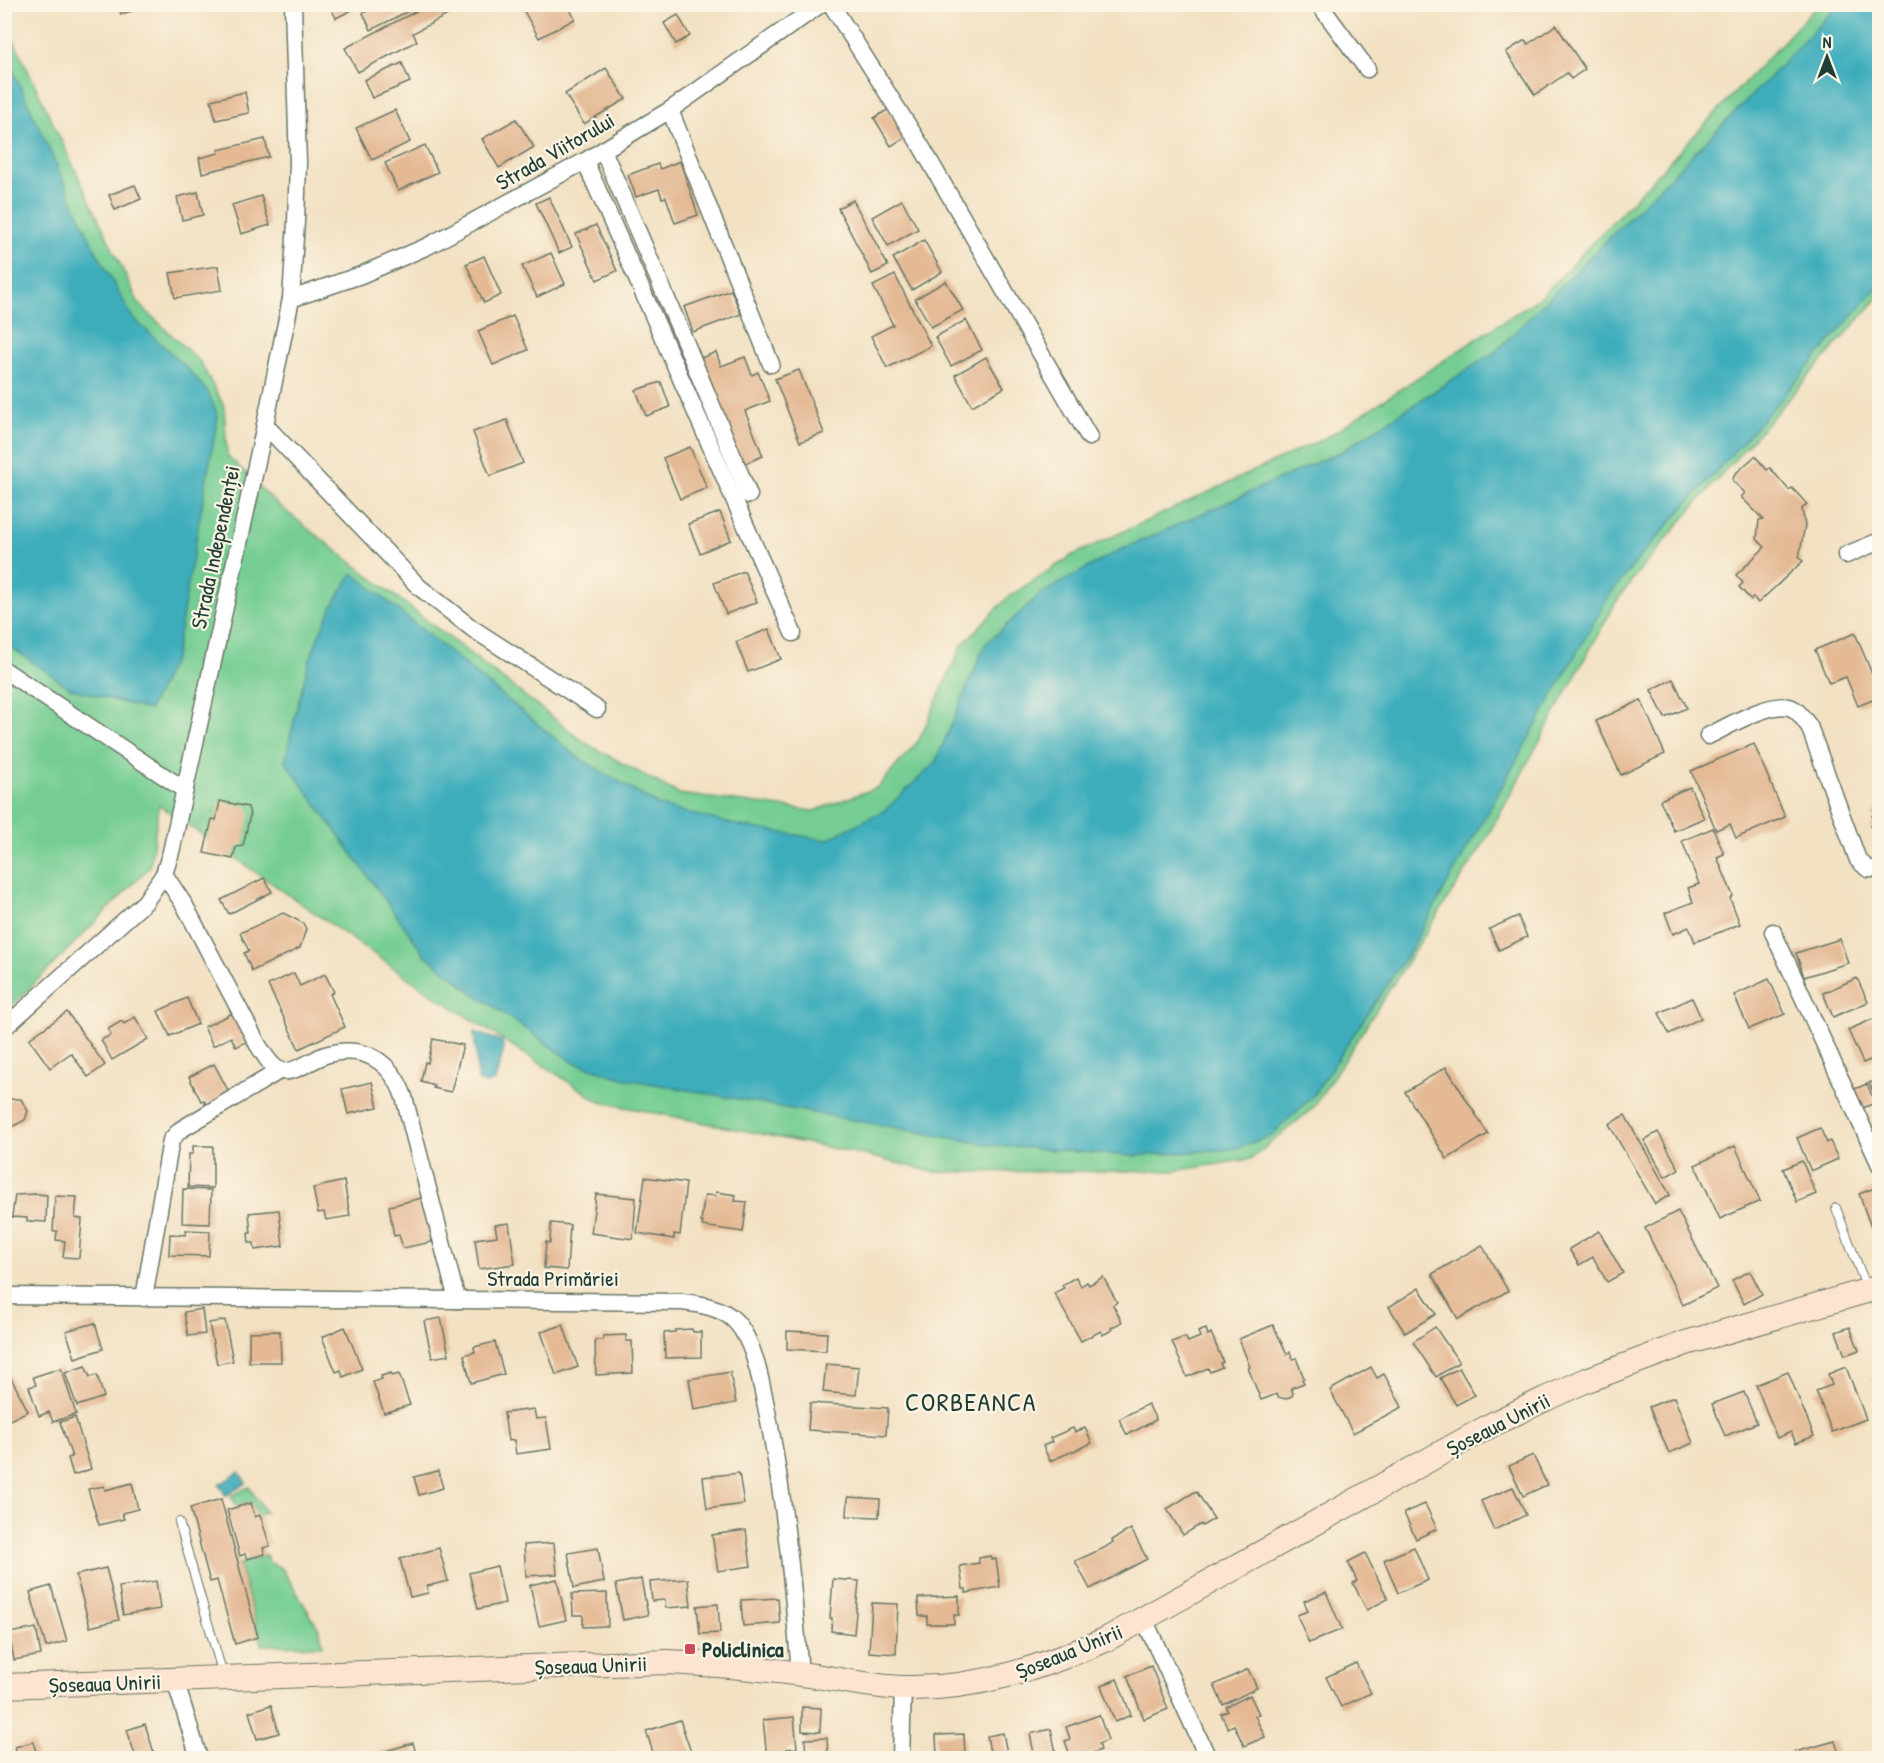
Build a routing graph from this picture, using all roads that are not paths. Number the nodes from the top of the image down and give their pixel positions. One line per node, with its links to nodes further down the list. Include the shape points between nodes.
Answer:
1 (293, 4): 9 (street, Strada Independenței, via 298,163)
2 (821, 4): 6 (street, Strada Viitorului)
3 (831, 4): 12 (street, via 921,146)
4 (1319, 4): 5 (street)
5 (1367, 69)
6 (670, 110): 7 (street, Strada Viitorului); 10 (street)
7 (603, 150): 8 (street, Strada Viitorului); 13 (street)
8 (585, 161): 9 (street, Strada Viitorului, via 428,246); 16 (street)
9 (291, 299): 11 (street, Strada Independenței)
10 (771, 364)
11 (265, 425): 18 (street, via 419,587 473,629); 20 (street, Strada Independenței)
12 (1089, 437)
13 (749, 495)
14 (1880, 541): 15 (street)
15 (1846, 555)
16 (793, 633)
17 (4, 670): 20 (street)
18 (597, 709)
19 (1708, 736): 21 (street, via 1765,710 1789,707 1798,711 1809,726 1858,860 1868,869)
20 (185, 790): 22 (street, Strada Independenței)
21 (1880, 869)
22 (164, 874): 24 (street, Strada Independenței, via 157,888 133,914); 25 (street, via 258,1045)
23 (1773, 932): 26 (street)
24 (4, 1028)
25 (279, 1071): 30 (street, via 180,1130 171,1140); 31 (street, via 287,1072 325,1055 357,1051 388,1068 404,1097)
26 (1880, 1165)
27 (1836, 1208): 28 (lane)
28 (1874, 1289): 33 (main road, Șoseaua Unirii, via 1686,1343 1576,1385 1485,1429)
29 (4, 1296): 30 (street, Strada Primăriei)
30 (144, 1298): 31 (street, Strada Primăriei)
31 (457, 1300): 34 (street, Strada Primăriei, via 682,1302 717,1309 733,1318 743,1331 761,1383 781,1481)
32 (179, 1522): 35 (lane)
33 (1144, 1619): 38 (main road, Șoseaua Unirii, via 1105,1640 1029,1671 968,1683); 41 (street)
34 (800, 1674): 35 (main road, Șoseaua Unirii, via 734,1665 667,1662); 38 (main road, Șoseaua Unirii)
35 (224, 1678): 36 (main road, Șoseaua Unirii)
36 (175, 1680): 37 (main road, Șoseaua Unirii); 39 (street)
37 (4, 1686)
38 (903, 1688): 40 (street)
39 (199, 1758)
40 (901, 1758)
41 (1208, 1758)

